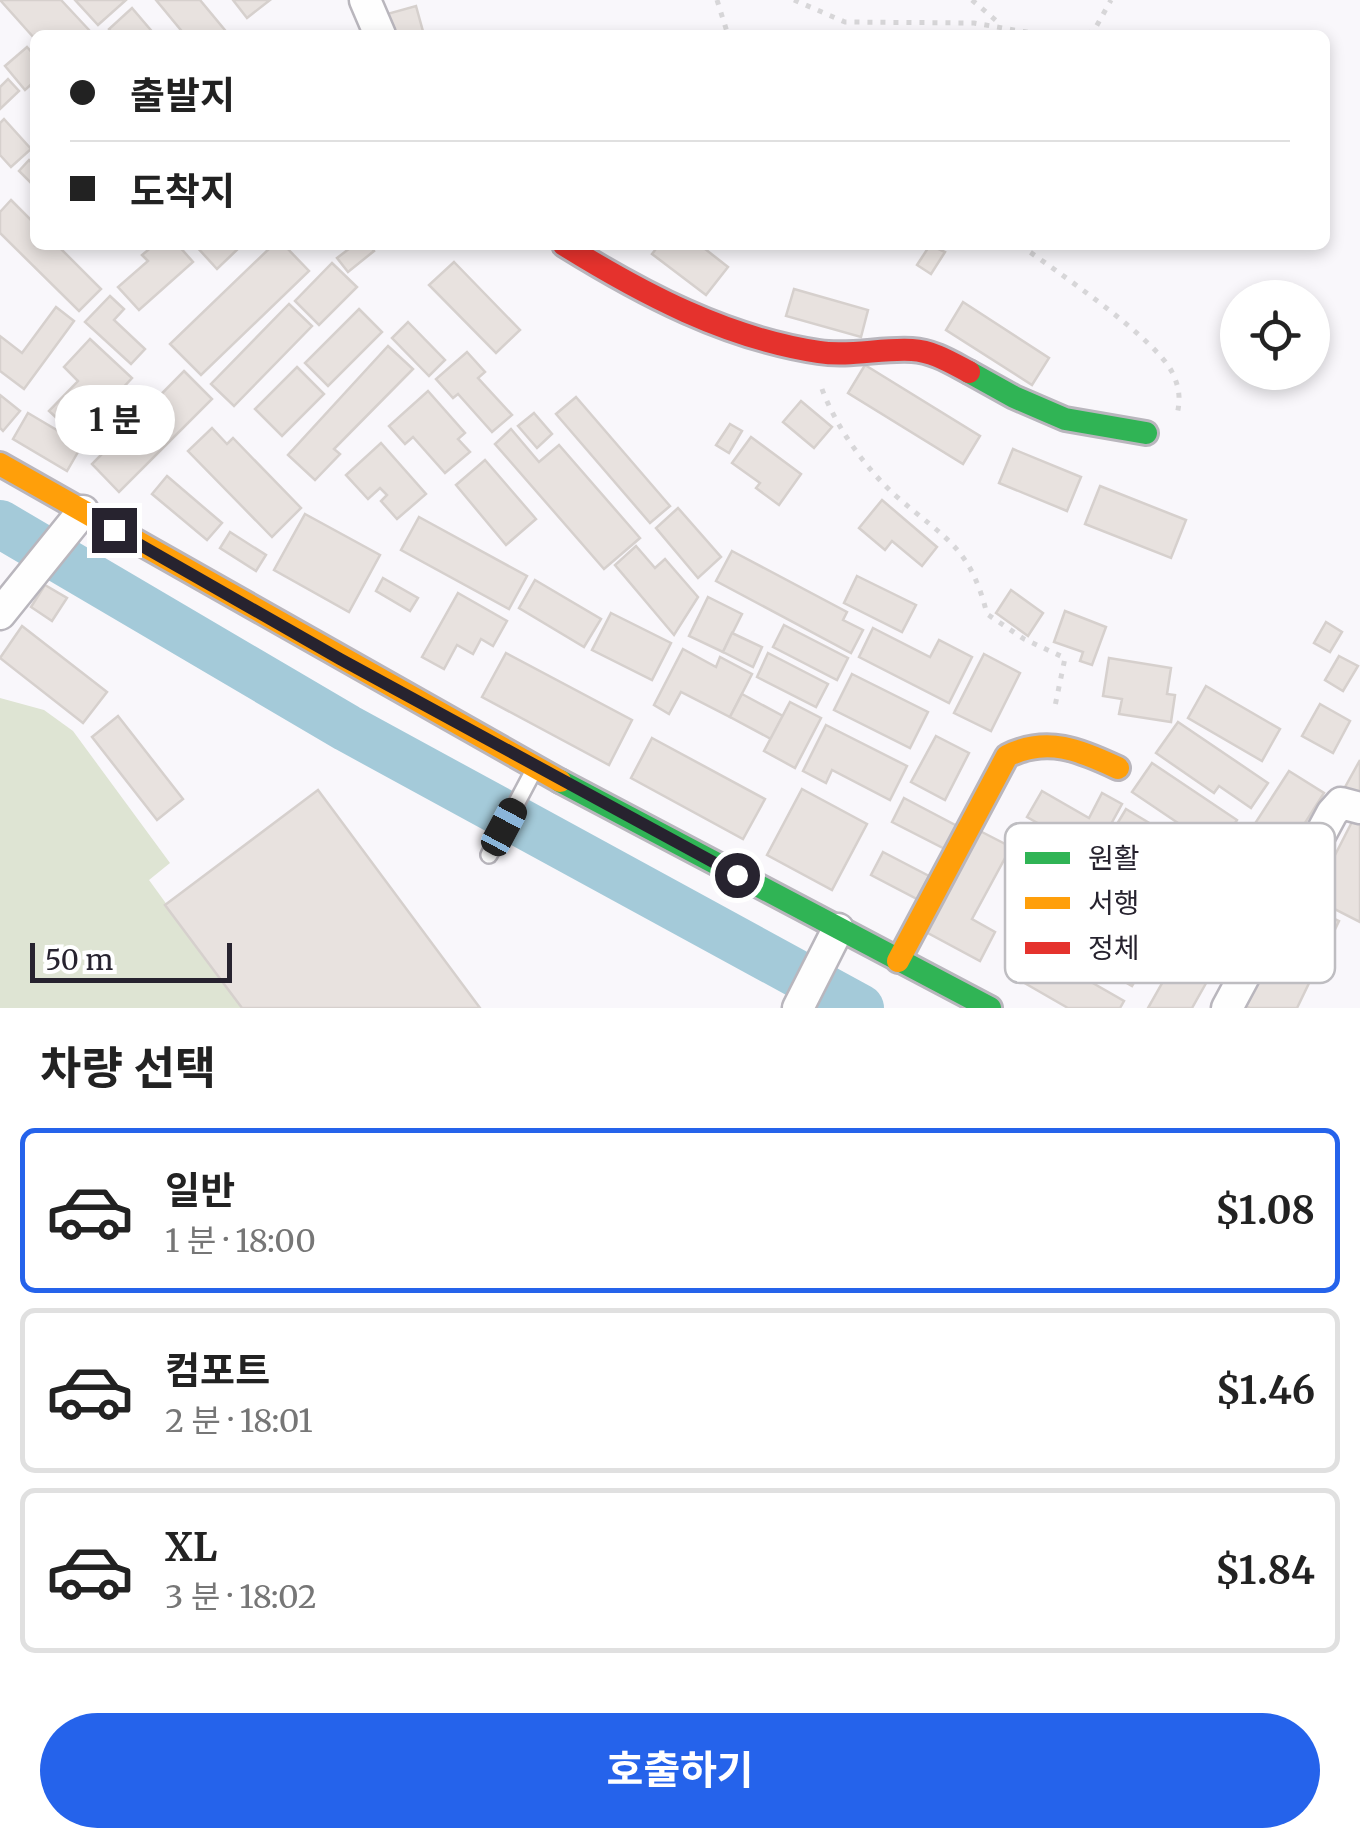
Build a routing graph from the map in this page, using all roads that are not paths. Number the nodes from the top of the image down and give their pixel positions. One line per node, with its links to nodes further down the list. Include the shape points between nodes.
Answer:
1 (365, 0): 2 (street)
2 (378, 30)
3 (572, 250): 4 (street, via 689,315 752,336 822,354 915,350 1065,420)
4 (1146, 433)
5 (0, 464): 6 (street)
6 (74, 522): 7 (street); 8 (street)
7 (0, 614)
8 (536, 766): 12 (lane); 13 (street)
9 (1118, 768): 14 (street, via 1066,744 1024,746 1006,756)
10 (1360, 808): 11 (street, via 1341,802)
11 (1327, 823)
12 (490, 855)
13 (838, 929): 14 (street); 16 (street)
14 (898, 961): 17 (street)
15 (1240, 983): 18 (street)
16 (798, 1008)
17 (990, 1008)
18 (1227, 1008)

